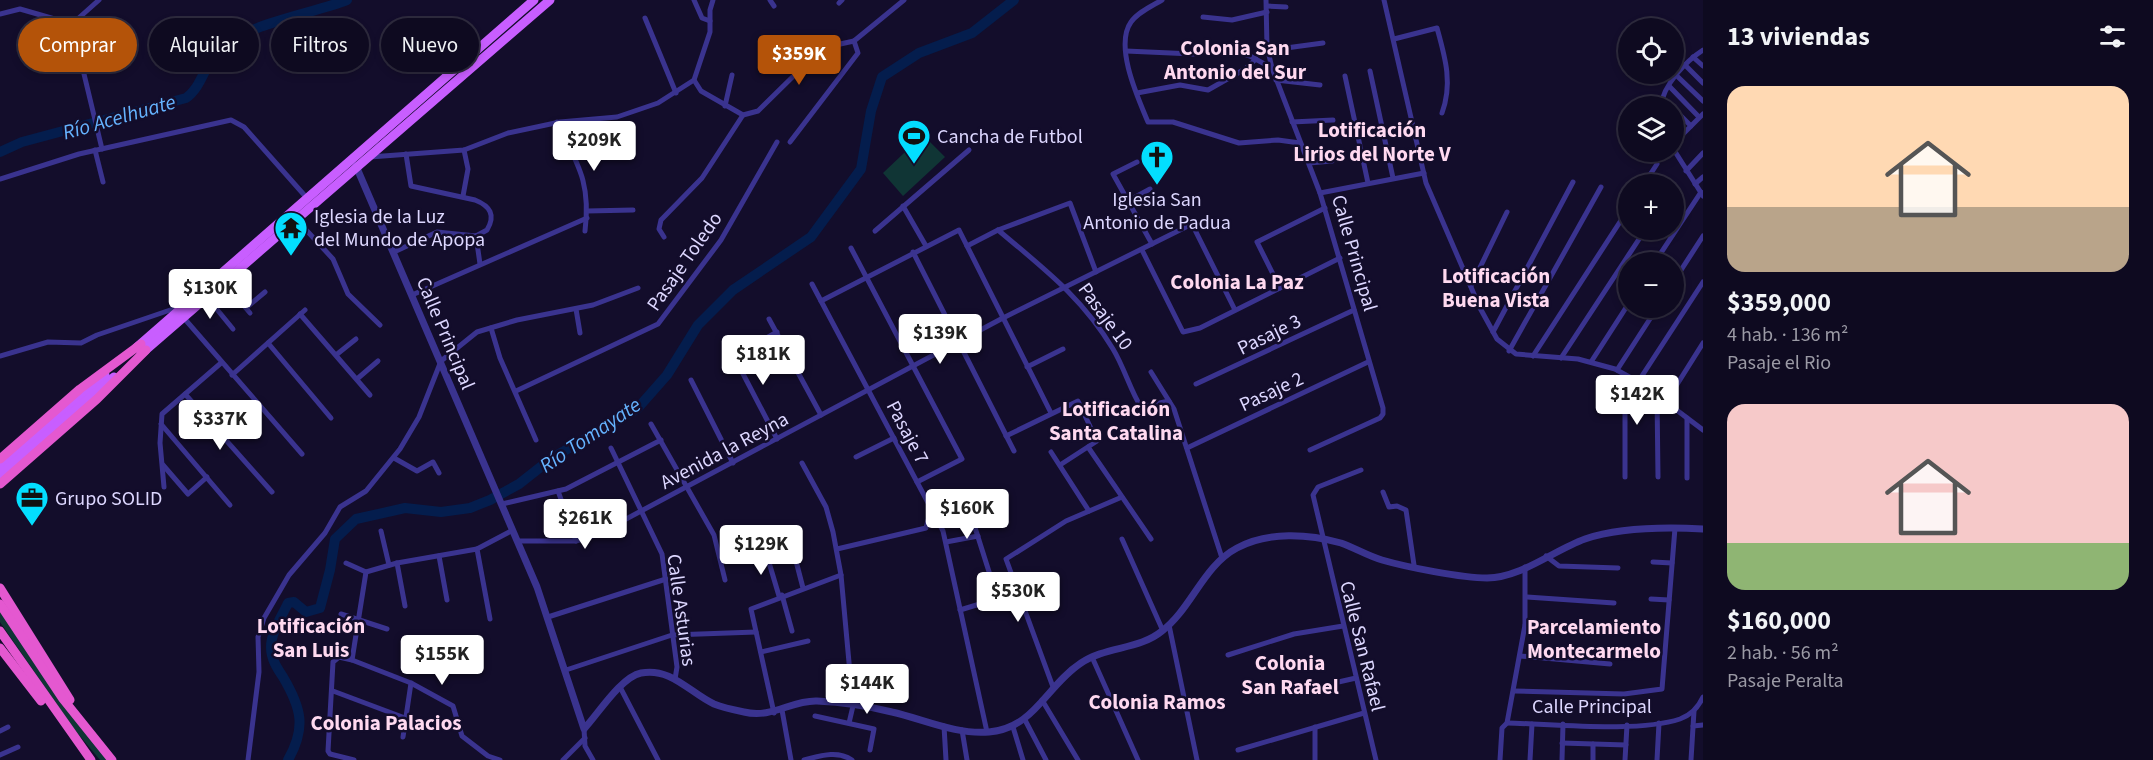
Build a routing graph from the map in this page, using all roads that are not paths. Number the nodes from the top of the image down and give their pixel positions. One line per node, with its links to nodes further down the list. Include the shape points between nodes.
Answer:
1 (99, 0): 16 (street)
2 (534, 0): 84 (main road)
3 (550, 0): 63 (main road)
4 (694, 0): 18 (street, via 702,18)
5 (713, 0): 18 (street)
6 (770, 0): 10 (street)
7 (904, 0): 20 (street)
8 (1162, 0): 24 (street, via 1131,21)
9 (1384, 0): 19 (street)
10 (774, 6)
11 (1267, 6): 12 (street); 14 (street, via 1232,20); 22 (street, Calle Principal)
12 (1286, 8)
13 (0, 14): 15 (street, via 20,9)
14 (1203, 17)
15 (51, 18)
16 (79, 18)
17 (645, 18): 41 (street)
18 (710, 21): 35 (street)
19 (1394, 39): 46 (street, via 1437,28 1448,77); 71 (street)
20 (854, 41): 47 (street, via 822,48 758,111); 56 (street, via 858,53)
21 (1323, 43): 22 (street, via 1286,48)
22 (1268, 44): 30 (street, Calle Principal)
23 (1703, 50): 25 (street)
24 (1125, 51): 26 (street, via 1193,54 1228,49); 42 (street)
25 (1693, 57): 27 (street); 28 (street)
26 (1256, 59): 30 (street); 42 (street, via 1208,90 1180,85)
27 (1686, 65): 29 (street); 38 (street)
28 (1703, 66)
29 (1684, 67)
30 (1272, 68): 36 (street, Calle Principal)
31 (1370, 71): 74 (street)
32 (83, 72): 58 (street)
33 (732, 75): 45 (street)
34 (1345, 75): 78 (street)
35 (694, 80): 41 (street); 45 (street, via 701,91)
36 (1276, 80): 39 (street); 52 (street, Calle Principal)
37 (1684, 83): 44 (street)
38 (1703, 83)
39 (1320, 85)
40 (1669, 86): 43 (street); 48 (street)
41 (676, 93): 51 (street, via 617,117)
42 (1137, 93): 57 (street, via 1148,122 1173,122 1239,143)
43 (1664, 96)
44 (1703, 101)
45 (725, 106): 47 (street)
46 (1442, 113)
47 (743, 115): 99 (street, via 702,178 661,220)
48 (1701, 116): 53 (street)
49 (1684, 119): 53 (street)
50 (1333, 120): 52 (street)
51 (557, 122): 59 (street, via 508,133); 91 (street, via 585,178)
52 (1292, 122): 57 (street, Calle Principal)
53 (1691, 126): 54 (street)
54 (1684, 133)
55 (777, 142): 169 (street, Pasaje Toledo, via 721,240 658,324)
56 (790, 142)
57 (1300, 143): 67 (street, Calle Principal)
58 (99, 150): 75 (street); 76 (street); 84 (street, via 231,120 244,127)
59 (464, 150): 62 (street); 85 (street, via 468,169)
60 (969, 150): 87 (street)
61 (1703, 153): 70 (street)
62 (406, 154): 63 (street); 85 (street, via 411,186)
63 (366, 158): 69 (main road)
64 (1332, 160): 67 (street)
65 (1137, 162): 86 (street, via 1113,174)
66 (1681, 162): 70 (street)
67 (1309, 163): 82 (street, Calle Principal)
68 (1657, 164): 72 (street)
69 (356, 166): 92 (main road); 106 (street, Calle Principal)
70 (1686, 171): 79 (street)
71 (1424, 172): 74 (street); 117 (street)
72 (1650, 174)
73 (1703, 177): 79 (street)
74 (1393, 178): 78 (street)
75 (0, 179)
76 (103, 182)
77 (1573, 182): 138 (street)
78 (1368, 183): 82 (street)
79 (1695, 184): 83 (street)
80 (1601, 187): 147 (street)
81 (1150, 189): 86 (street)
82 (1320, 193): 88 (street, Calle Principal)
83 (1702, 194): 108 (street)
84 (306, 196): 125 (main road)
85 (463, 196): 97 (street, via 491,210 487,230)
86 (1128, 201): 101 (street)
87 (903, 206): 96 (street); 102 (street)
88 (1325, 208): 109 (street, Calle Principal); 120 (street, via 1257,242)
89 (633, 210): 91 (street)
90 (1507, 212): 117 (street)
91 (587, 214): 95 (street); 110 (street)
92 (296, 219): 114 (main road); 134 (street, via 333,259 348,294)
93 (1618, 225): 151 (street)
94 (998, 230): 103 (street); 112 (street, via 1071,203); 118 (street, Pasaje 10)
95 (585, 231)
96 (875, 231)
97 (476, 236): 106 (street, via 438,232); 110 (street)
98 (1703, 236): 111 (street)
99 (664, 237)
100 (1638, 240): 152 (street)
101 (1152, 244): 105 (street, Avenida la Reyna); 128 (street, Avenida la Reyna, via 1192,224)
102 (926, 246): 103 (street, via 959,230); 107 (street)
103 (967, 246): 133 (street)
104 (851, 248): 113 (street)
105 (1142, 250): 112 (street, Avenida la Reyna); 128 (street, via 1180,330 1200,328)
106 (394, 252): 122 (street, Calle Principal)
107 (913, 252): 113 (street); 142 (street)
108 (1662, 252)
109 (1340, 258): 120 (street); 127 (street, Calle Principal)
110 (480, 264): 122 (street)
111 (1684, 265)
112 (1096, 272): 118 (street, Avenida la Reyna)
113 (866, 278): 124 (street); 158 (street)
114 (224, 282): 121 (street, via 248,310); 123 (main road)
115 (1703, 282): 166 (street)
116 (812, 284): 124 (street, Pasaje 7)
117 (1471, 286): 138 (street)
118 (1067, 287): 133 (street, Avenida la Reyna); 173 (street, Pasaje 10, via 1109,341 1130,380 1138,405 1144,408)
119 (638, 288): 126 (street)
120 (1280, 288): 128 (street)
121 (265, 292)
122 (412, 295): 154 (street, Calle Principal)
123 (206, 296): 129 (main road); 136 (street)
124 (821, 301): 168 (street, Pasaje 7)
125 (187, 305): 145 (main road); 149 (street, via 81,343 48,342)
126 (576, 309): 135 (street); 139 (street)
127 (1354, 309): 155 (street, Calle Principal); 167 (street, Pasaje 3)
128 (1235, 310)
129 (183, 317): 145 (main road); 157 (street)
130 (1619, 318): 156 (street)
131 (1651, 318): 160 (street)
132 (769, 319): 137 (street)
133 (1001, 319): 142 (street, Avenida la Reyna); 159 (street)
134 (380, 325)
135 (491, 328): 154 (street, via 469,337); 169 (street)
136 (232, 329)
137 (777, 332): 150 (street); 176 (street)
138 (1493, 332): 147 (street)
139 (580, 333)
140 (356, 339): 148 (street)
141 (268, 343): 148 (street, via 303,312); 162 (street); 177 (street)
142 (957, 343): 158 (street, Avenida la Reyna); 182 (street)
143 (1703, 343): 174 (street)
144 (728, 345): 150 (street)
145 (143, 347): 194 (highway, via 80,389); 202 (main road); 205 (main road); 211 (highway, via 97,399)
146 (1064, 349): 159 (street)
147 (1509, 351): 151 (street)
148 (336, 355): 164 (street)
149 (0, 356)
150 (734, 356): 184 (street)
151 (1533, 356): 152 (street)
152 (1561, 358): 156 (street)
153 (378, 361): 164 (street)
154 (441, 361): 196 (street, via 419,417); 219 (street, Calle Principal)
155 (1368, 362): 189 (street, Pasaje 2); 190 (street, Calle Principal, via 1383,414)
156 (1591, 362): 160 (street)
157 (221, 363): 162 (street); 170 (street)
158 (913, 365): 168 (street, Avenida la Reyna); 210 (street, via 962,459)
159 (1027, 367): 175 (street)
160 (1617, 370): 163 (street)
161 (1151, 372): 173 (street)
162 (232, 375): 193 (street)
163 (1625, 375): 166 (street); 207 (street)
164 (357, 380): 171 (street)
165 (691, 380): 198 (street)
166 (1638, 382): 172 (street)
167 (1196, 384)
168 (868, 390): 176 (street, Avenida la Reyna); 183 (street, Pasaje 7)
169 (516, 391): 185 (street)
170 (185, 394): 179 (street, via 162,414); 215 (street)
171 (370, 395)
172 (1658, 396): 174 (street); 208 (street)
173 (1169, 401): 189 (street)
174 (1666, 402): 178 (street)
175 (1051, 413): 182 (street); 187 (street, via 1074,401 1080,402 1097,441)
176 (821, 415): 184 (street, Avenida la Reyna)
177 (331, 418)
178 (1687, 418): 181 (street); 209 (street)
179 (161, 424): 200 (street); 206 (street)
180 (651, 424): 186 (street)
181 (1703, 430)
182 (1006, 436): 191 (street)
183 (894, 438): 195 (street); 210 (street, Pasaje 7)
184 (777, 439): 198 (street, Avenida la Reyna)
185 (536, 440)
186 (661, 440): 197 (street); 213 (street)
187 (1088, 447): 201 (street); 218 (street)
188 (611, 448): 197 (street)
189 (1187, 448): 241 (street)
190 (1310, 450)
191 (1014, 451)
192 (1051, 452): 201 (street)
193 (302, 454)
194 (2, 457)
195 (856, 457)
196 (394, 458): 204 (street, via 417,471 433,462); 336 (street, via 366,490 340,507 325,533 289,575 264,618 258,637 259,672)
197 (619, 462): 214 (street); 221 (street)
198 (733, 463): 213 (street, Avenida la Reyna)
199 (802, 463): 238 (street, via 826,507)
200 (161, 464): 206 (street, via 188,494); 212 (street)
201 (1060, 465): 222 (street)
202 (0, 466)
203 (1360, 470): 230 (street, via 1314,490)
204 (439, 473)
205 (0, 475)
206 (207, 477): 220 (street)
207 (1625, 477)
208 (1658, 477)
209 (1687, 478)
210 (917, 482): 223 (street, Pasaje 7)
211 (0, 484)
212 (164, 487)
213 (688, 487): 221 (street, Avenida la Reyna); 254 (street, via 714,535)
214 (558, 491): 219 (street); 234 (street)
215 (272, 492)
216 (1383, 492): 247 (street, via 1389,507 1406,510)
217 (965, 496): 228 (street)
218 (1122, 497): 222 (street); 232 (street)
219 (501, 502): 226 (street, Calle Principal)
220 (230, 505)
221 (642, 512): 234 (street, Avenida la Reyna); 253 (street, Calle Asturias, via 662,555)
222 (1089, 512): 257 (street, via 1066,521 1006,559)
223 (935, 516): 235 (street, Pasaje 7); 238 (street, via 928,519 926,528)
224 (1675, 528): 225 (street); 240 (street, via 1596,536); 245 (street)
225 (1703, 529)
226 (513, 530): 233 (street, Calle Principal); 236 (street)
227 (381, 531): 246 (street)
228 (978, 536): 235 (street); 252 (street)
229 (790, 538): 256 (street)
230 (1321, 538): 241 (street, via 1256,540); 247 (street, via 1382,560); 273 (street, Calle San Rafael)
231 (1122, 539): 278 (street)
232 (1151, 539)
233 (518, 541): 234 (street, Avenida la Reyna); 268 (street, Calle Principal)
234 (576, 541)
235 (946, 542): 266 (street, Pasaje 7)
236 (477, 549): 239 (street); 269 (street)
237 (765, 549): 258 (street)
238 (837, 549): 251 (street)
239 (439, 556): 244 (street); 261 (street)
240 (1546, 556): 248 (street); 249 (street, via 1559,566)
241 (1222, 558): 271 (street)
242 (1653, 562): 245 (street)
243 (346, 563): 250 (street)
244 (397, 563): 246 (street); 265 (street)
245 (1672, 563): 262 (street)
246 (389, 565): 250 (street)
247 (1414, 566): 248 (street, via 1488,578)
248 (1525, 567): 259 (street)
249 (1618, 568)
250 (366, 573): 270 (street)
251 (841, 575): 256 (street); 300 (street)
252 (991, 578)
253 (666, 579): 268 (street); 280 (street, Calle Asturias)
254 (725, 580)
255 (0, 588): 323 (highway)
256 (803, 588): 258 (street)
257 (1019, 592): 266 (street); 295 (street)
258 (780, 596): 277 (street); 279 (street, via 752,607)
259 (1527, 597): 263 (street); 272 (street)
260 (1651, 599): 262 (street)
261 (447, 600)
262 (1669, 600): 297 (street, via 1662,689 1624,694)
263 (1614, 603)
264 (0, 604): 323 (highway, via 26,647)
265 (405, 606)
266 (960, 610): 322 (street, Pasaje 7)
267 (341, 614): 270 (street)
268 (548, 617): 289 (street, Calle Principal)
269 (490, 619)
270 (357, 620): 274 (street); 287 (street)
271 (1169, 625): 278 (street); 351 (street)
272 (1525, 625): 275 (street); 285 (street)
273 (1343, 626): 284 (street, via 1294,634); 290 (street, Calle San Rafael)
274 (387, 629)
275 (1612, 630)
276 (0, 631): 324 (highway)
277 (792, 631)
278 (1163, 631): 286 (street, via 1144,642)
279 (756, 632): 280 (street); 283 (street)
280 (672, 635): 289 (street); 291 (street, Calle Asturias)
281 (808, 641): 283 (street)
282 (0, 648): 324 (highway)
283 (761, 652): 301 (street)
284 (1228, 655)
285 (1520, 656): 288 (street); 297 (street)
286 (1092, 657): 295 (street); 350 (street)
287 (352, 660): 292 (street); 296 (street, via 335,658)
288 (1610, 664)
289 (566, 670): 319 (street, Calle Principal)
290 (1356, 678): 293 (street); 303 (street, Calle San Rafael)
291 (675, 679): 294 (street, via 643,673); 301 (street, via 713,703 748,713)
292 (411, 683): 305 (street); 338 (street, via 453,706 462,736 488,756)
293 (1334, 683)
294 (620, 687): 319 (street); 341 (street)
295 (1053, 687): 299 (street)
296 (333, 691): 305 (street); 337 (street, via 328,748 330,754)
297 (1514, 691): 308 (street)
298 (1703, 697): 302 (street)
299 (1042, 700): 306 (street); 349 (street)
300 (853, 705): 301 (street, via 814,700); 307 (street); 314 (street)
301 (778, 711): 342 (street)
302 (1694, 711): 309 (street, Calle Principal, via 1678,720); 315 (street)
303 (1364, 713): 318 (street); 353 (street, Calle San Rafael)
304 (815, 716): 307 (street)
305 (405, 718): 325 (street)
306 (1025, 720): 317 (street); 348 (street)
307 (849, 723): 331 (street, via 874,729)
308 (1507, 723): 310 (street, Calle Principal); 354 (street, via 1502,728)
309 (1659, 723): 312 (street, Calle Principal); 359 (street)
310 (1532, 724): 311 (street, Calle Principal); 355 (street)
311 (1563, 724): 312 (street, Calle Principal); 327 (street)
312 (1627, 725): 329 (street)
313 (1703, 725): 315 (street)
314 (944, 726): 320 (street); 345 (street)
315 (1693, 726): 360 (street)
316 (8, 727): 321 (street)
317 (1013, 727): 322 (street); 347 (street)
318 (1315, 728): 332 (street); 352 (street)
319 (584, 729): 326 (street)
320 (962, 730): 322 (street); 346 (street)
321 (0, 731)
322 (987, 732)
323 (90, 734): 335 (highway)
324 (73, 737): 334 (highway)
325 (403, 737)
326 (585, 738): 339 (street); 340 (street)
327 (1562, 743): 328 (street); 356 (street)
328 (1593, 744): 329 (street); 357 (street)
329 (1626, 745): 358 (street)
330 (18, 747): 333 (street)
331 (870, 750)
332 (1238, 750)
333 (0, 755)
334 (92, 760)
335 (112, 760)
336 (248, 760)
337 (354, 760)
338 (500, 760)
339 (562, 760)
340 (593, 760)
341 (658, 760)
342 (791, 760)
343 (804, 760): 344 (street, via 833,754)
344 (852, 760)
345 (946, 760)
346 (967, 760)
347 (1023, 760)
348 (1046, 760)
349 (1078, 760)
350 (1138, 760)
351 (1197, 760)
352 (1315, 760)
353 (1376, 760)
354 (1500, 760)
355 (1530, 760)
356 (1562, 760)
357 (1593, 760)
358 (1625, 760)
359 (1658, 760)
360 (1691, 760)

